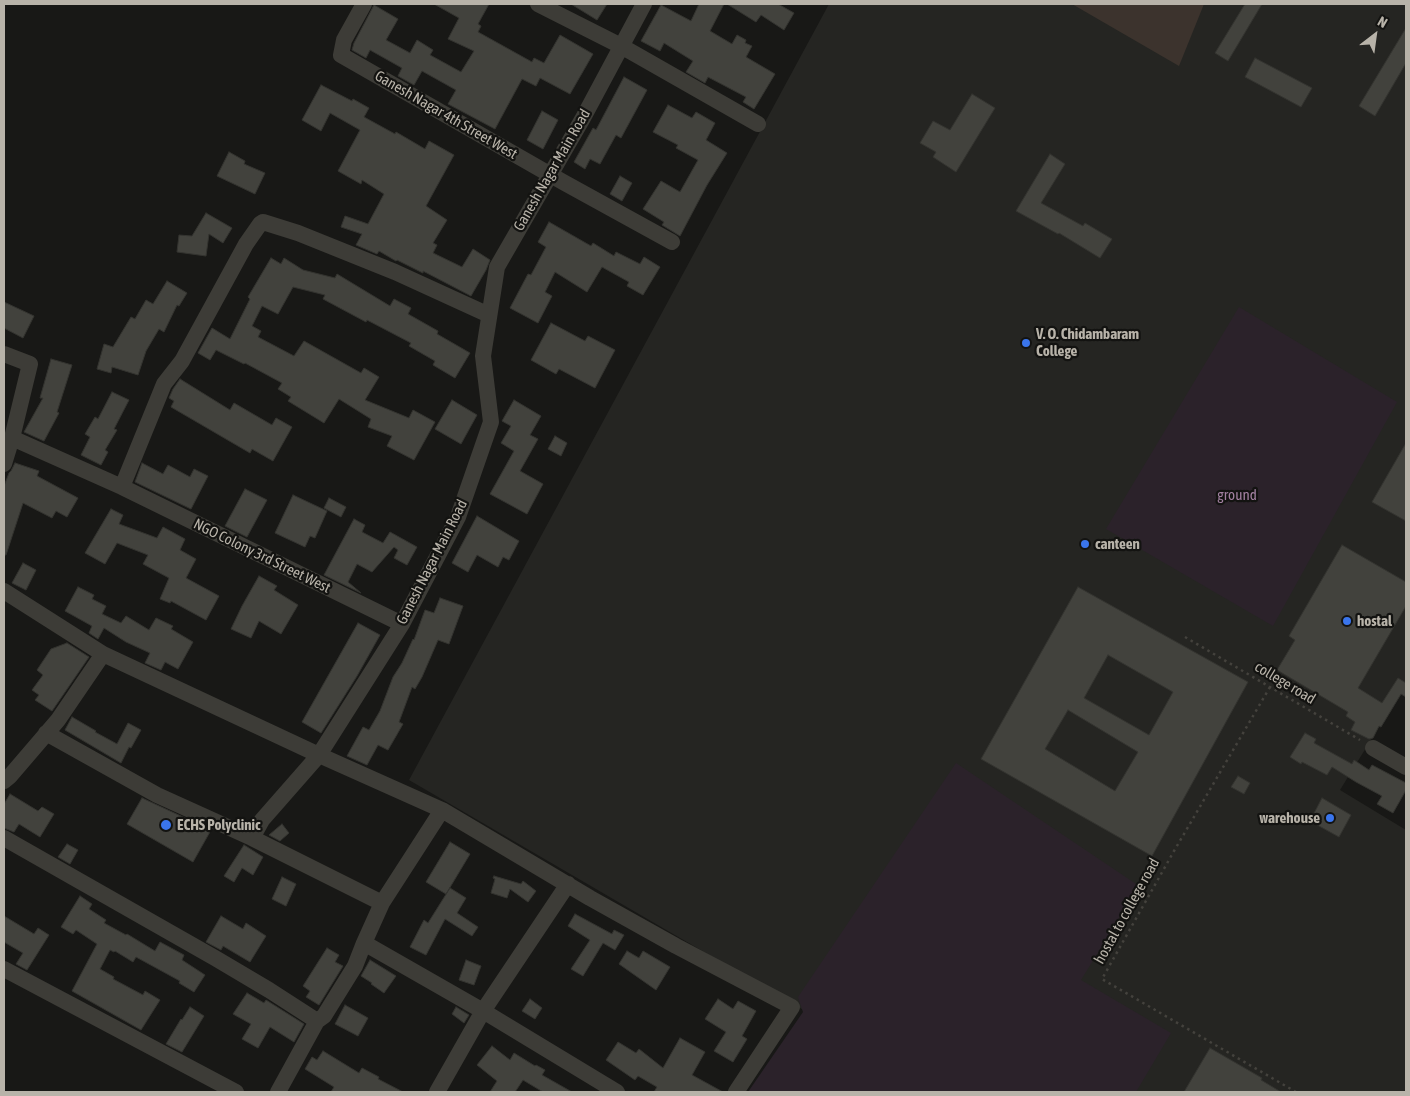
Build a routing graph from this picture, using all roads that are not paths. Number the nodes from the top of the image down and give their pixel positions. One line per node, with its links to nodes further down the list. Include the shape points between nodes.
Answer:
1 (364, 4): 6 (street, Ganesh Nagar 4th Street West, via 344,40 341,55)
2 (538, 4): 4 (street)
3 (644, 4): 4 (street, Ganesh Nagar Main Road)
4 (621, 46): 5 (street); 6 (street, Ganesh Nagar Main Road)
5 (758, 124)
6 (550, 174): 7 (street, Ganesh Nagar 4th Street West); 8 (street, Ganesh Nagar Main Road, via 497,267)
7 (672, 242)
8 (489, 315): 12 (street, via 396,272 264,222 246,244 182,360 164,384); 14 (street, Ganesh Nagar Main Road, via 483,356 491,422 458,517)
9 (4, 354): 10 (street, via 30,364)
10 (12, 438): 11 (street); 12 (street, NGO Colony 3rd Street West)
11 (4, 464)
12 (122, 487): 14 (street, NGO Colony 3rd Street West)
13 (4, 591): 15 (street)
14 (402, 624): 18 (street, Ganesh Nagar Main Road)
15 (103, 654): 16 (street); 18 (street)
16 (46, 733): 20 (street); 23 (street, via 157,795)
17 (1373, 748): 19 (street)
18 (319, 755): 21 (street); 23 (street, Ganesh Nagar Main Road, via 262,820)
19 (1406, 767)
20 (4, 781)
21 (442, 810): 24 (street); 25 (street)
22 (4, 838): 29 (street, via 223,962)
23 (252, 838): 25 (street)
24 (568, 884): 28 (street); 34 (street, via 792,1008)
25 (382, 903): 26 (street)
26 (364, 943): 28 (street); 29 (street, via 324,1016)
27 (4, 969): 30 (street)
28 (483, 1011): 32 (street); 33 (street)
29 (317, 1021): 31 (street)
30 (236, 1092)
31 (278, 1092)
32 (437, 1092)
33 (617, 1092)
34 (736, 1092)

